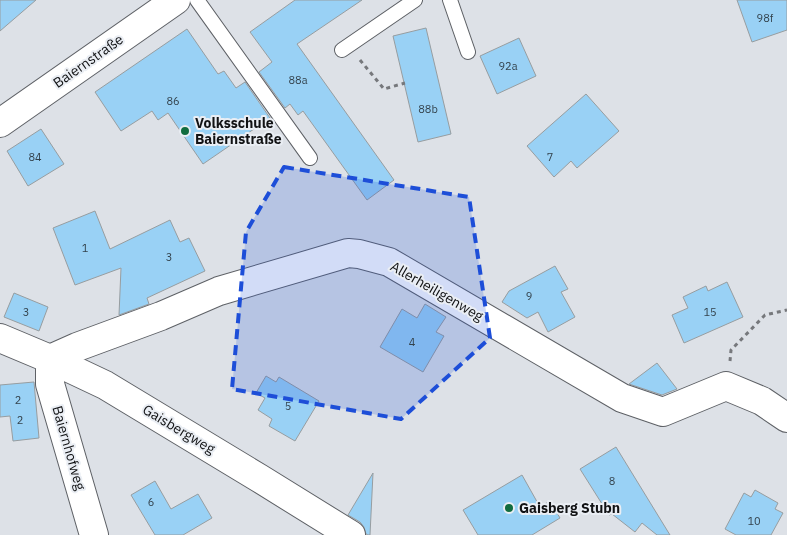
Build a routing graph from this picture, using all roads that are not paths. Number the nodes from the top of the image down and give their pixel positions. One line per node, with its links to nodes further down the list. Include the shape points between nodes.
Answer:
1 (176, 0): 7 (street, Baiernstraße)
2 (197, 0): 8 (lane)
3 (415, 0): 5 (lane)
4 (450, 0): 6 (lane)
5 (345, 48)
6 (468, 52)
7 (0, 123)
8 (310, 158)
9 (0, 338): 10 (street, Gaisbergweg)
10 (50, 359): 11 (street, Allerheiligenweg, via 218,291 348,253 389,262 622,398 663,412 726,386 762,401); 12 (street, Baiernhofweg, via 50,384); 13 (street, Gaisbergweg, via 105,385)
11 (787, 418)
12 (94, 535)
13 (351, 535)

